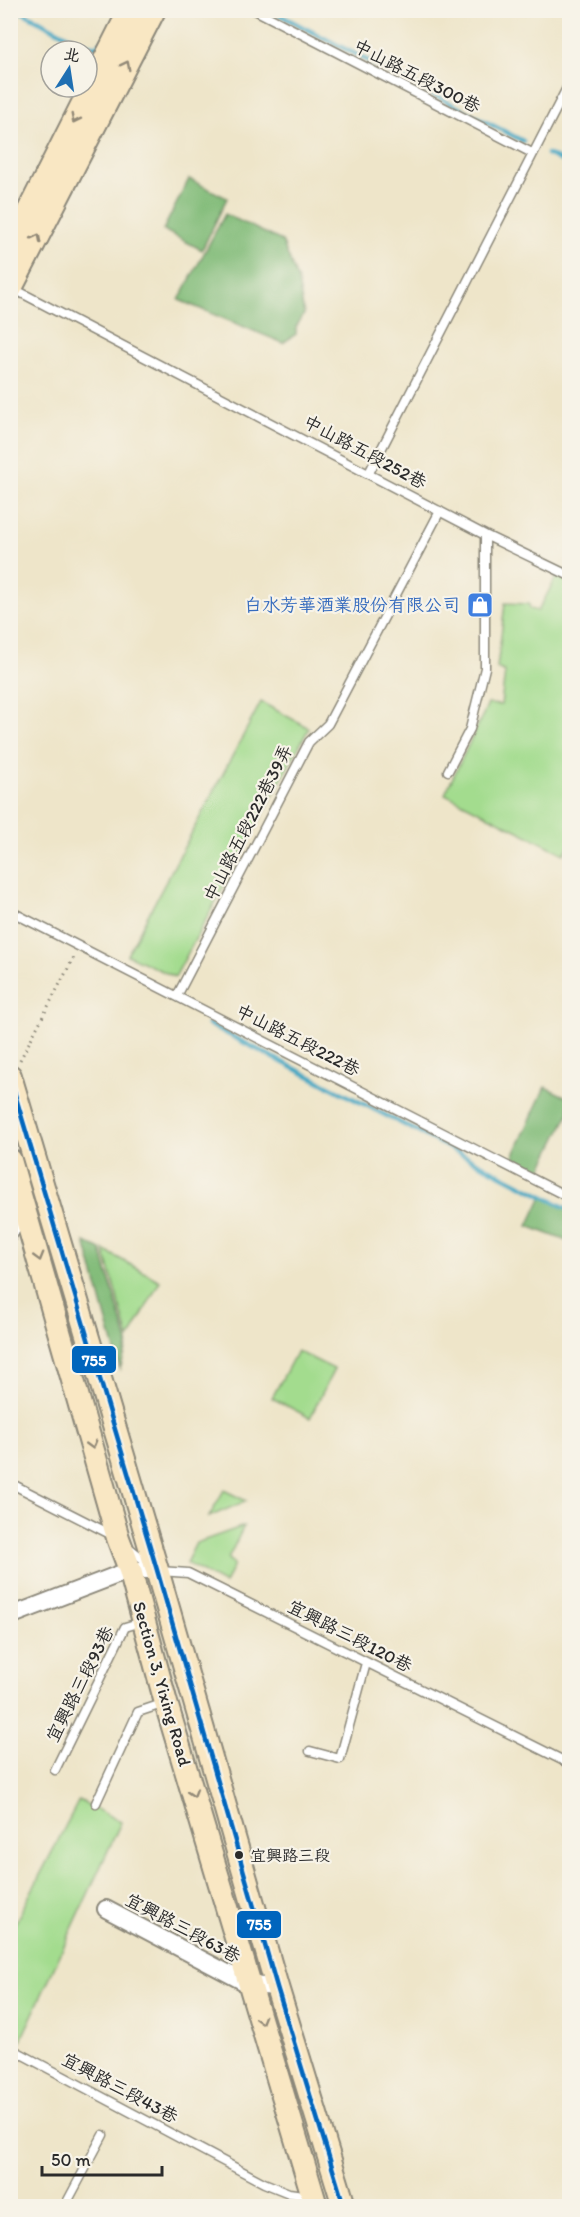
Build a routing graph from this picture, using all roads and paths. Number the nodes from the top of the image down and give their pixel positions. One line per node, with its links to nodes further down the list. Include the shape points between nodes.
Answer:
1 (130, 10): 6 (street, one-way to 6)
2 (154, 10): 7 (street, one-way to 2)
3 (255, 10): 5 (lane, 中山路五段300巷)
4 (570, 82): 5 (lane)
5 (532, 153): 8 (lane)
6 (10, 248)
7 (11, 288): 8 (lane, 中山路五段252巷)
8 (369, 473): 9 (lane, 中山路五段252巷)
9 (440, 511): 10 (lane, 中山路五段252巷); 15 (lane, 中山路五段222巷39弄, via 328,724 309,742)
10 (485, 535): 11 (lane, 中山路五段252巷); 12 (lane, via 485,668 470,729)
11 (570, 576)
12 (448, 771)
13 (10, 911): 14 (lane, 中山路五段222巷)
14 (79, 946): 15 (lane, 中山路五段222巷); 16 (path)
15 (177, 996): 18 (lane, 中山路五段222巷)
16 (11, 1077): 24 (street, Section 3, Yixing Road)
17 (10, 1161): 19 (street, Section 3, Yixing Road)
18 (570, 1198)
19 (26, 1212): 20 (lane); 22 (street, Section 3, Yixing Road, one-way to 22)
20 (10, 1240)
21 (10, 1483): 22 (lane)
22 (118, 1538): 23 (street, Section 3, Yixing Road); 24 (lane)
23 (130, 1570): 24 (street); 25 (street); 26 (street, Section 3, Yixing Road)
24 (157, 1570): 27 (lane, 宜興路三段120巷, via 188,1573); 35 (street, Section 3, Yixing Road)
25 (10, 1616)
26 (143, 1622): 28 (street, Section 3, Yixing Road); 31 (lane, 宜興路三段93巷, via 125,1627)
27 (366, 1662): 29 (lane, via 340,1759); 30 (lane, 宜興路三段120巷)
28 (166, 1703): 32 (lane, via 138,1712); 34 (street, Section 3, Yixing Road, one-way to 34)
29 (310, 1751)
30 (570, 1764)
31 (55, 1770)
32 (96, 1803)
33 (106, 1909): 34 (street, 宜興路三段63巷)
34 (250, 1985): 35 (street, 宜興路三段63巷); 38 (street, Section 3, Yixing Road, one-way to 38)
35 (277, 1988): 40 (street, Section 3, Yixing Road)
36 (10, 2048): 38 (lane, 宜興路三段43巷, via 264,2183)
37 (103, 2135): 39 (lane)
38 (314, 2202)
39 (64, 2206)
40 (344, 2206)

